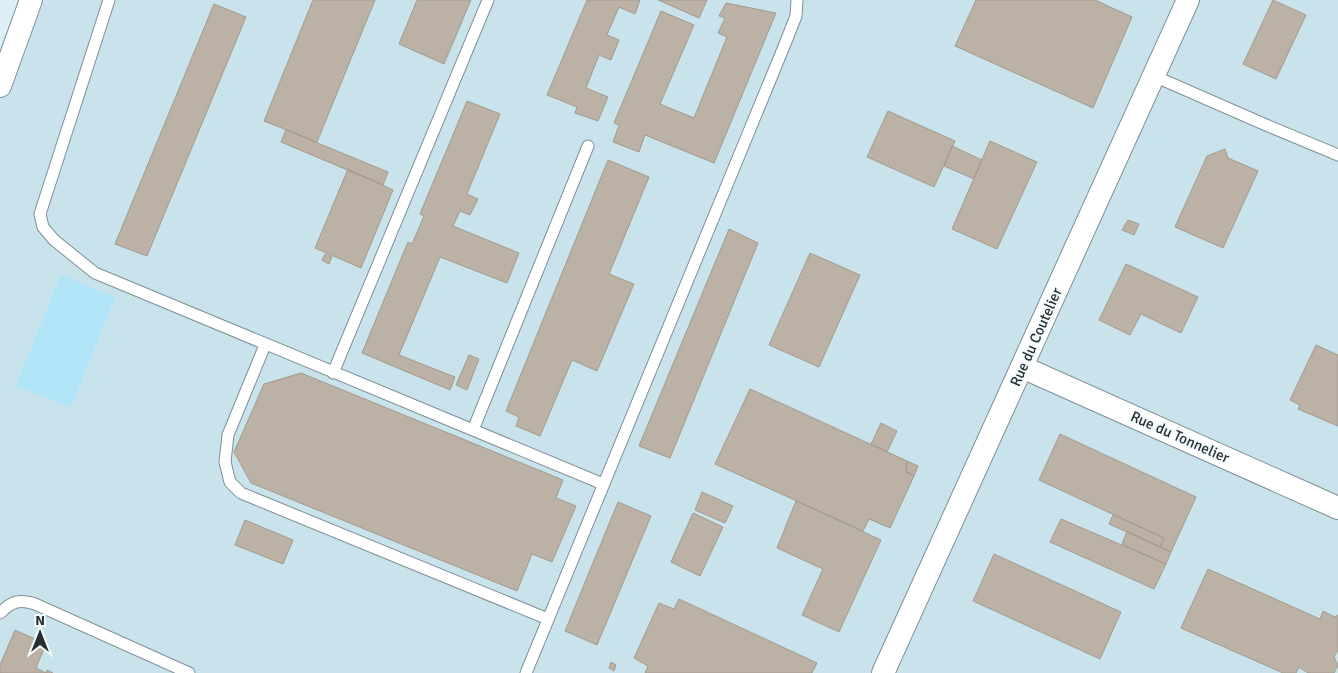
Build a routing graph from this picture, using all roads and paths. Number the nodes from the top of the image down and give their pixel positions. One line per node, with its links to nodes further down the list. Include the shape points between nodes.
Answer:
1 (31, 0): 7 (street)
2 (110, 0): 10 (lane, via 40,214 43,228 95,273)
3 (488, 0): 12 (lane)
4 (797, 0): 14 (lane, via 796,16 785,44)
5 (1188, 0): 6 (street, Rue du Coutelier)
6 (1154, 76): 9 (lane); 11 (street, Rue du Coutelier)
7 (0, 86)
8 (588, 146): 13 (lane)
9 (1338, 155)
10 (266, 345): 12 (lane); 17 (lane, via 228,435 224,462 230,482 241,493)
11 (1022, 367): 15 (street, Rue du Tonnelier); 20 (street, Rue du Coutelier)
12 (333, 373): 13 (lane)
13 (472, 430): 14 (lane)
14 (603, 484): 17 (lane)
15 (1338, 508)
16 (0, 613): 18 (lane, via 11,603 23,600)
17 (548, 619): 19 (lane)
18 (190, 673)
19 (526, 673)
20 (883, 673)

